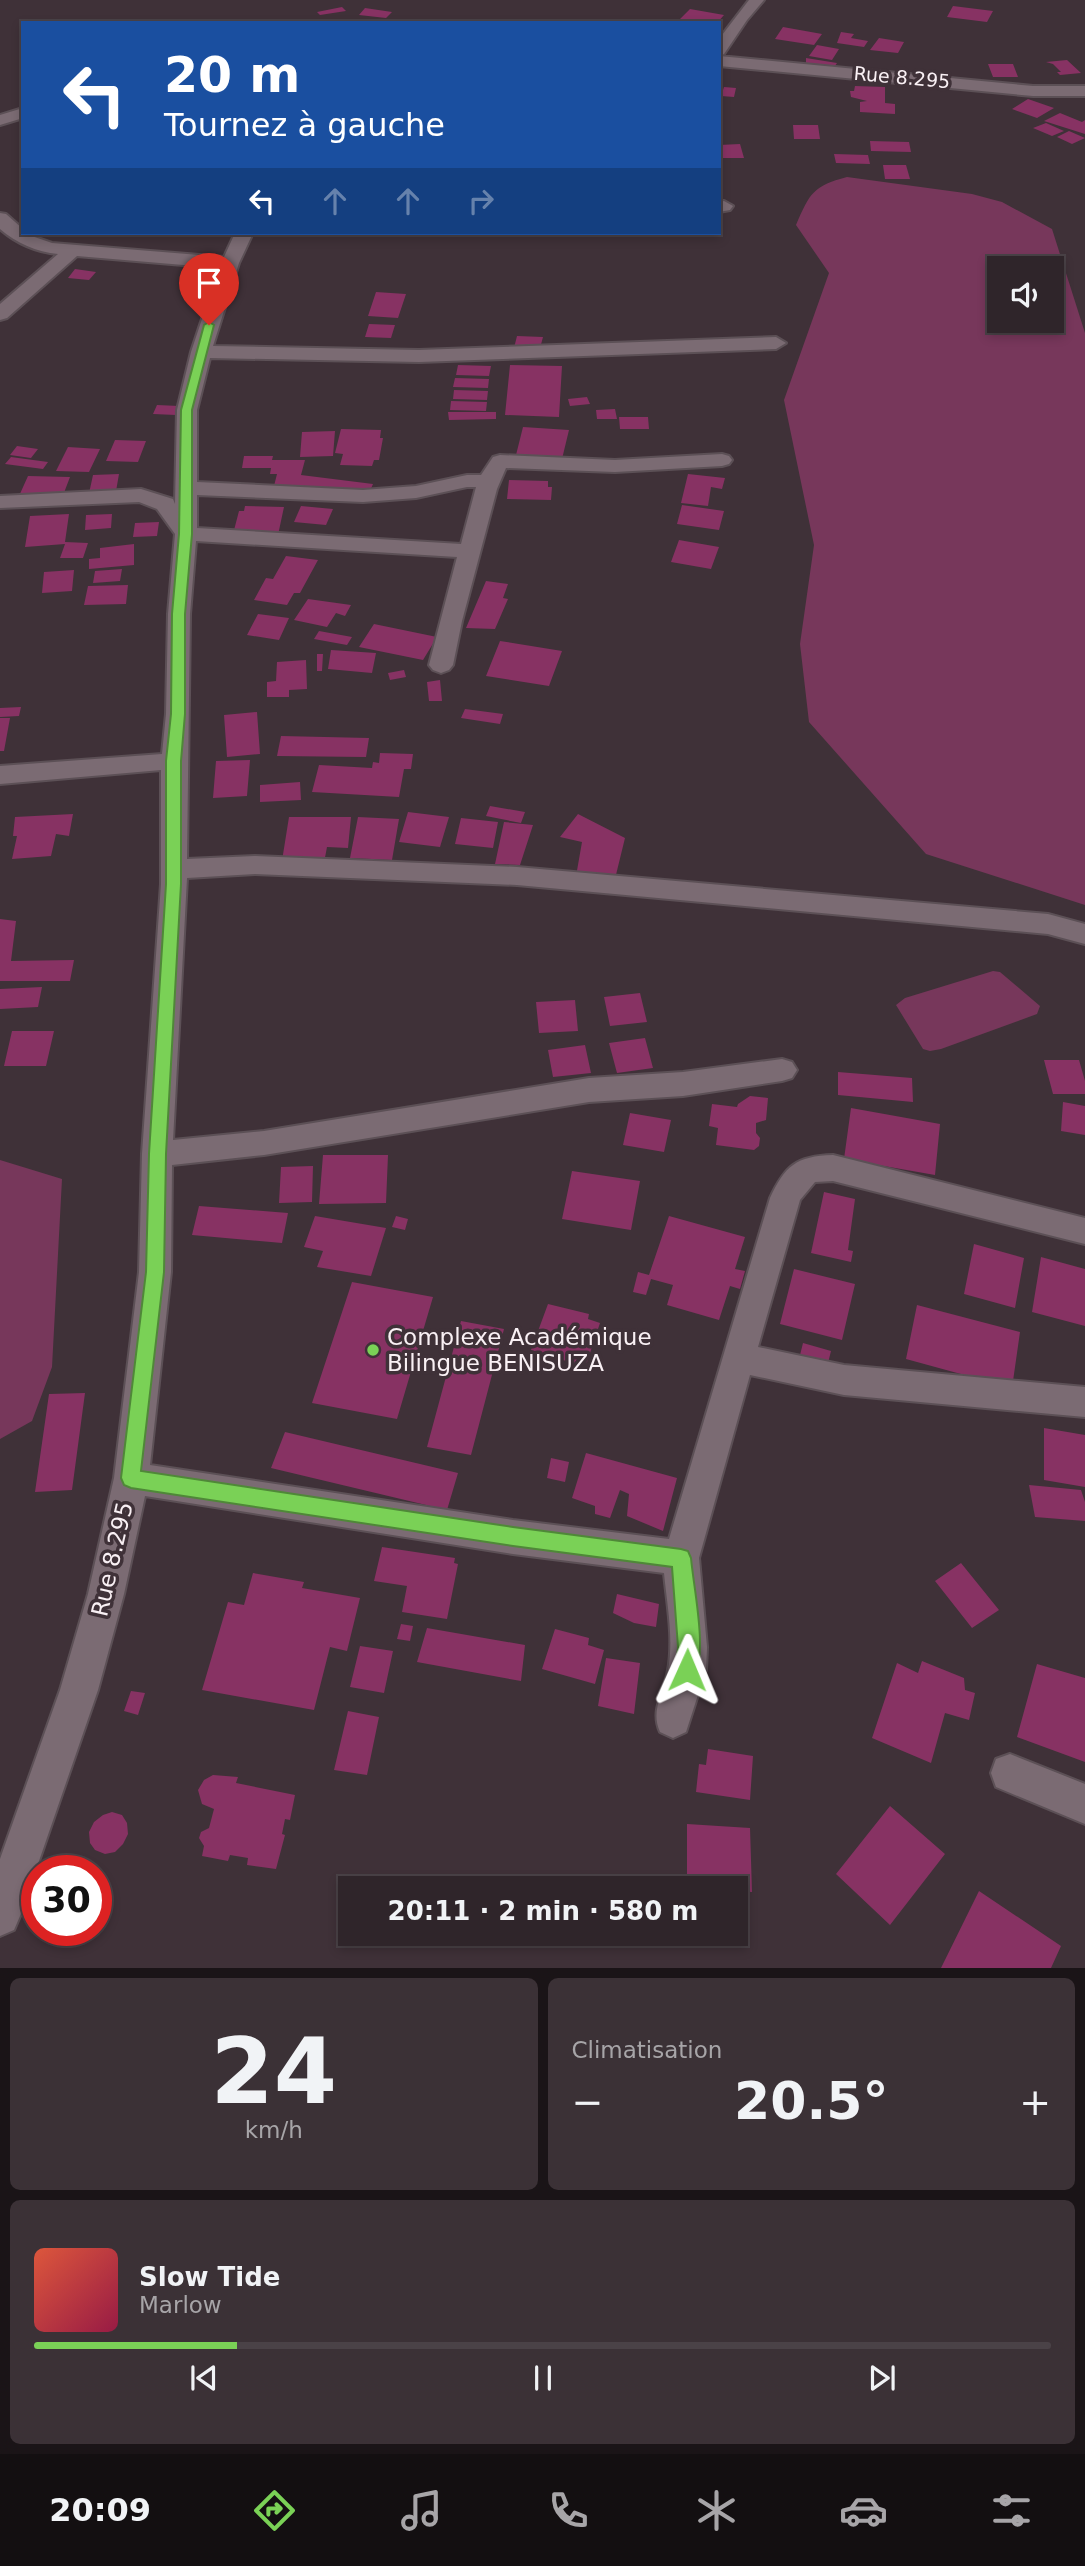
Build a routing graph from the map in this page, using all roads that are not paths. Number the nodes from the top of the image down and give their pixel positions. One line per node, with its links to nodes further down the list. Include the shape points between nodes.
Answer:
1 (757, 0): 2 (street)
2 (721, 48)
3 (721, 61): 5 (street, Rue 8.295)
4 (1085, 91): 5 (street, Rue 8.295)
5 (1059, 92): 6 (street)
6 (1085, 103)
7 (21, 114): 8 (street)
8 (0, 120)
9 (0, 218): 11 (street)
10 (243, 235): 14 (street, Rue 8.295)
11 (22, 238): 12 (street); 13 (street)
12 (0, 239)
13 (72, 251): 14 (street); 15 (street)
14 (230, 263): 17 (street, Rue 8.295)
15 (0, 314)
16 (776, 343): 17 (street, via 419,356)
17 (201, 352): 20 (street, Rue 8.295, via 187,410)
18 (722, 460): 19 (street, via 615,466 500,461)
19 (489, 481): 20 (street, via 363,496); 23 (street)
20 (186, 488): 22 (street, Rue 8.295)
21 (0, 502): 22 (street, via 141,495 165,504)
22 (186, 534): 23 (street); 25 (street, Rue 8.295)
23 (470, 551): 24 (street)
24 (441, 665)
25 (174, 761): 26 (street); 27 (street, Rue 8.295)
26 (0, 775)
27 (174, 869): 28 (street, via 256,865 517,876 1048,924); 30 (street, Rue 8.295)
28 (1085, 934)
29 (782, 1070): 30 (street, via 683,1084 589,1090 264,1143)
30 (157, 1154): 34 (street, Rue 8.295, via 155,1272)
31 (1085, 1231): 32 (street, via 833,1168 810,1168 796,1178 785,1198)
32 (739, 1358): 33 (street, via 844,1380); 35 (street)
33 (1085, 1402)
34 (131, 1478): 35 (street); 39 (street, Rue 8.295, via 79,1690)
35 (681, 1558): 36 (street, via 689,1647)
36 (673, 1719)
37 (1010, 1773): 38 (street)
38 (1085, 1804)
39 (0, 1916)

